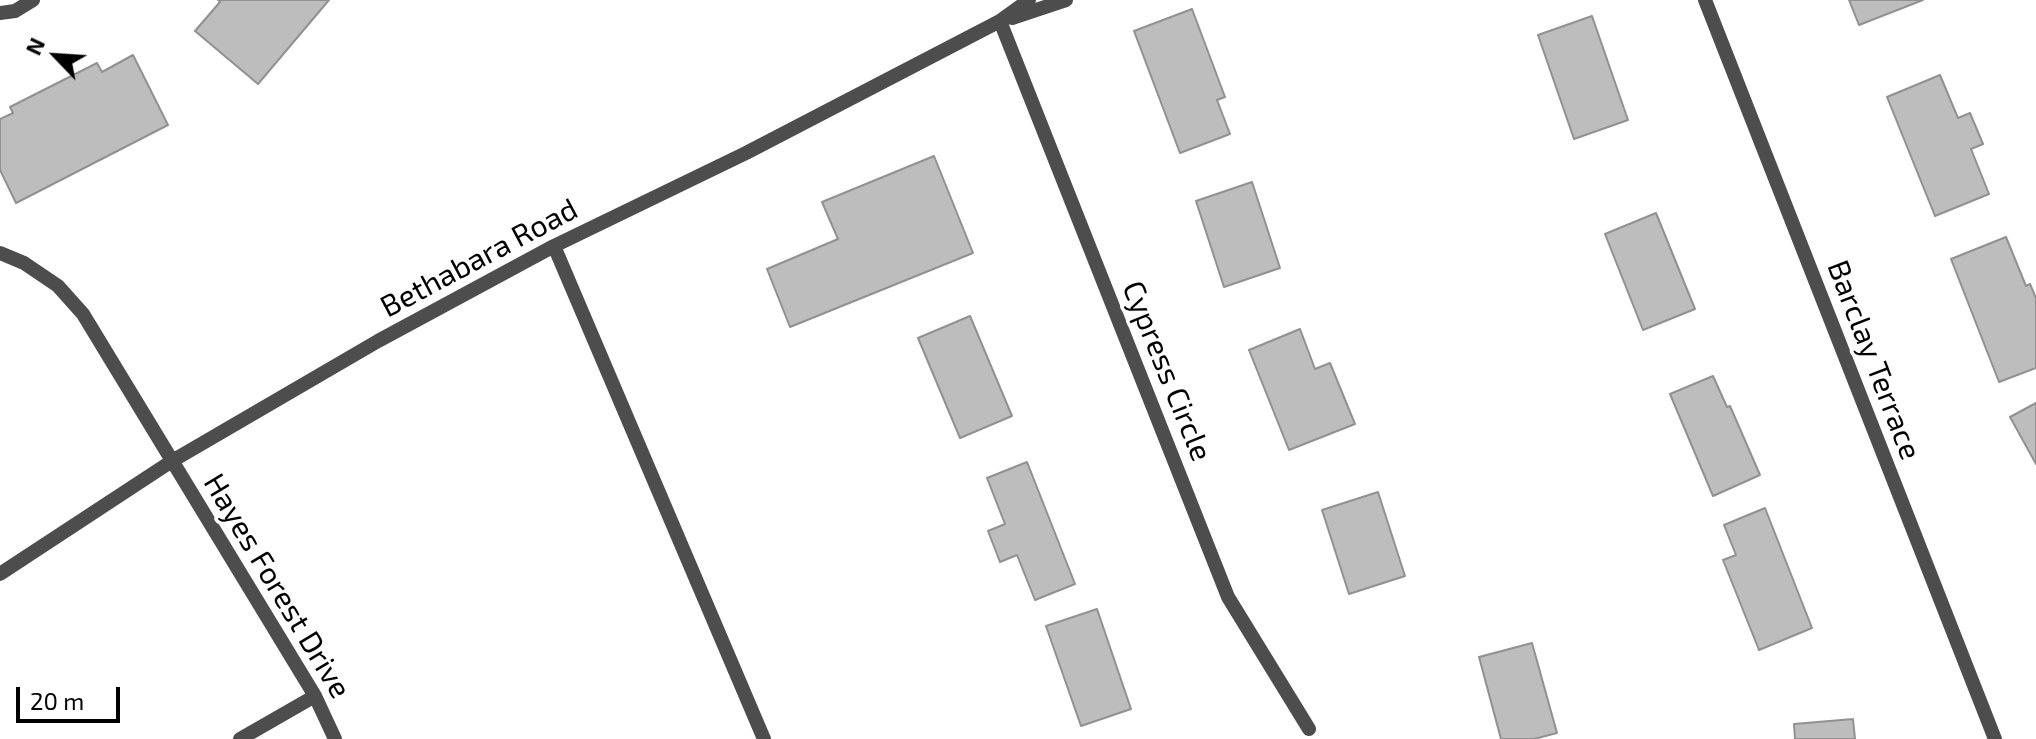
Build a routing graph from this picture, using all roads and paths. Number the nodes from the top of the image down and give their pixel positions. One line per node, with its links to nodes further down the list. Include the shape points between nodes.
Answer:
1 (33, 0): 5 (street)
2 (1029, 0): 6 (street, Bethabara Road)
3 (1066, 0): 6 (street, Bethabara Road)
4 (1705, 0): 16 (street, Barclay Terrace)
5 (0, 13)
6 (1000, 21): 7 (street, Bethabara Road); 12 (street, Cypress Circle, via 1228,597)
7 (554, 246): 9 (street, Bethabara Road); 15 (street)
8 (0, 253): 9 (street, Hayes Forest Drive, via 58,286 83,314)
9 (172, 461): 10 (street, Bethabara Road); 11 (street, Hayes Forest Drive)
10 (0, 574)
11 (315, 696): 13 (street); 14 (street, Hayes Forest Drive)
12 (1309, 729)
13 (240, 739)
14 (335, 739)
15 (764, 739)
16 (1995, 739)

